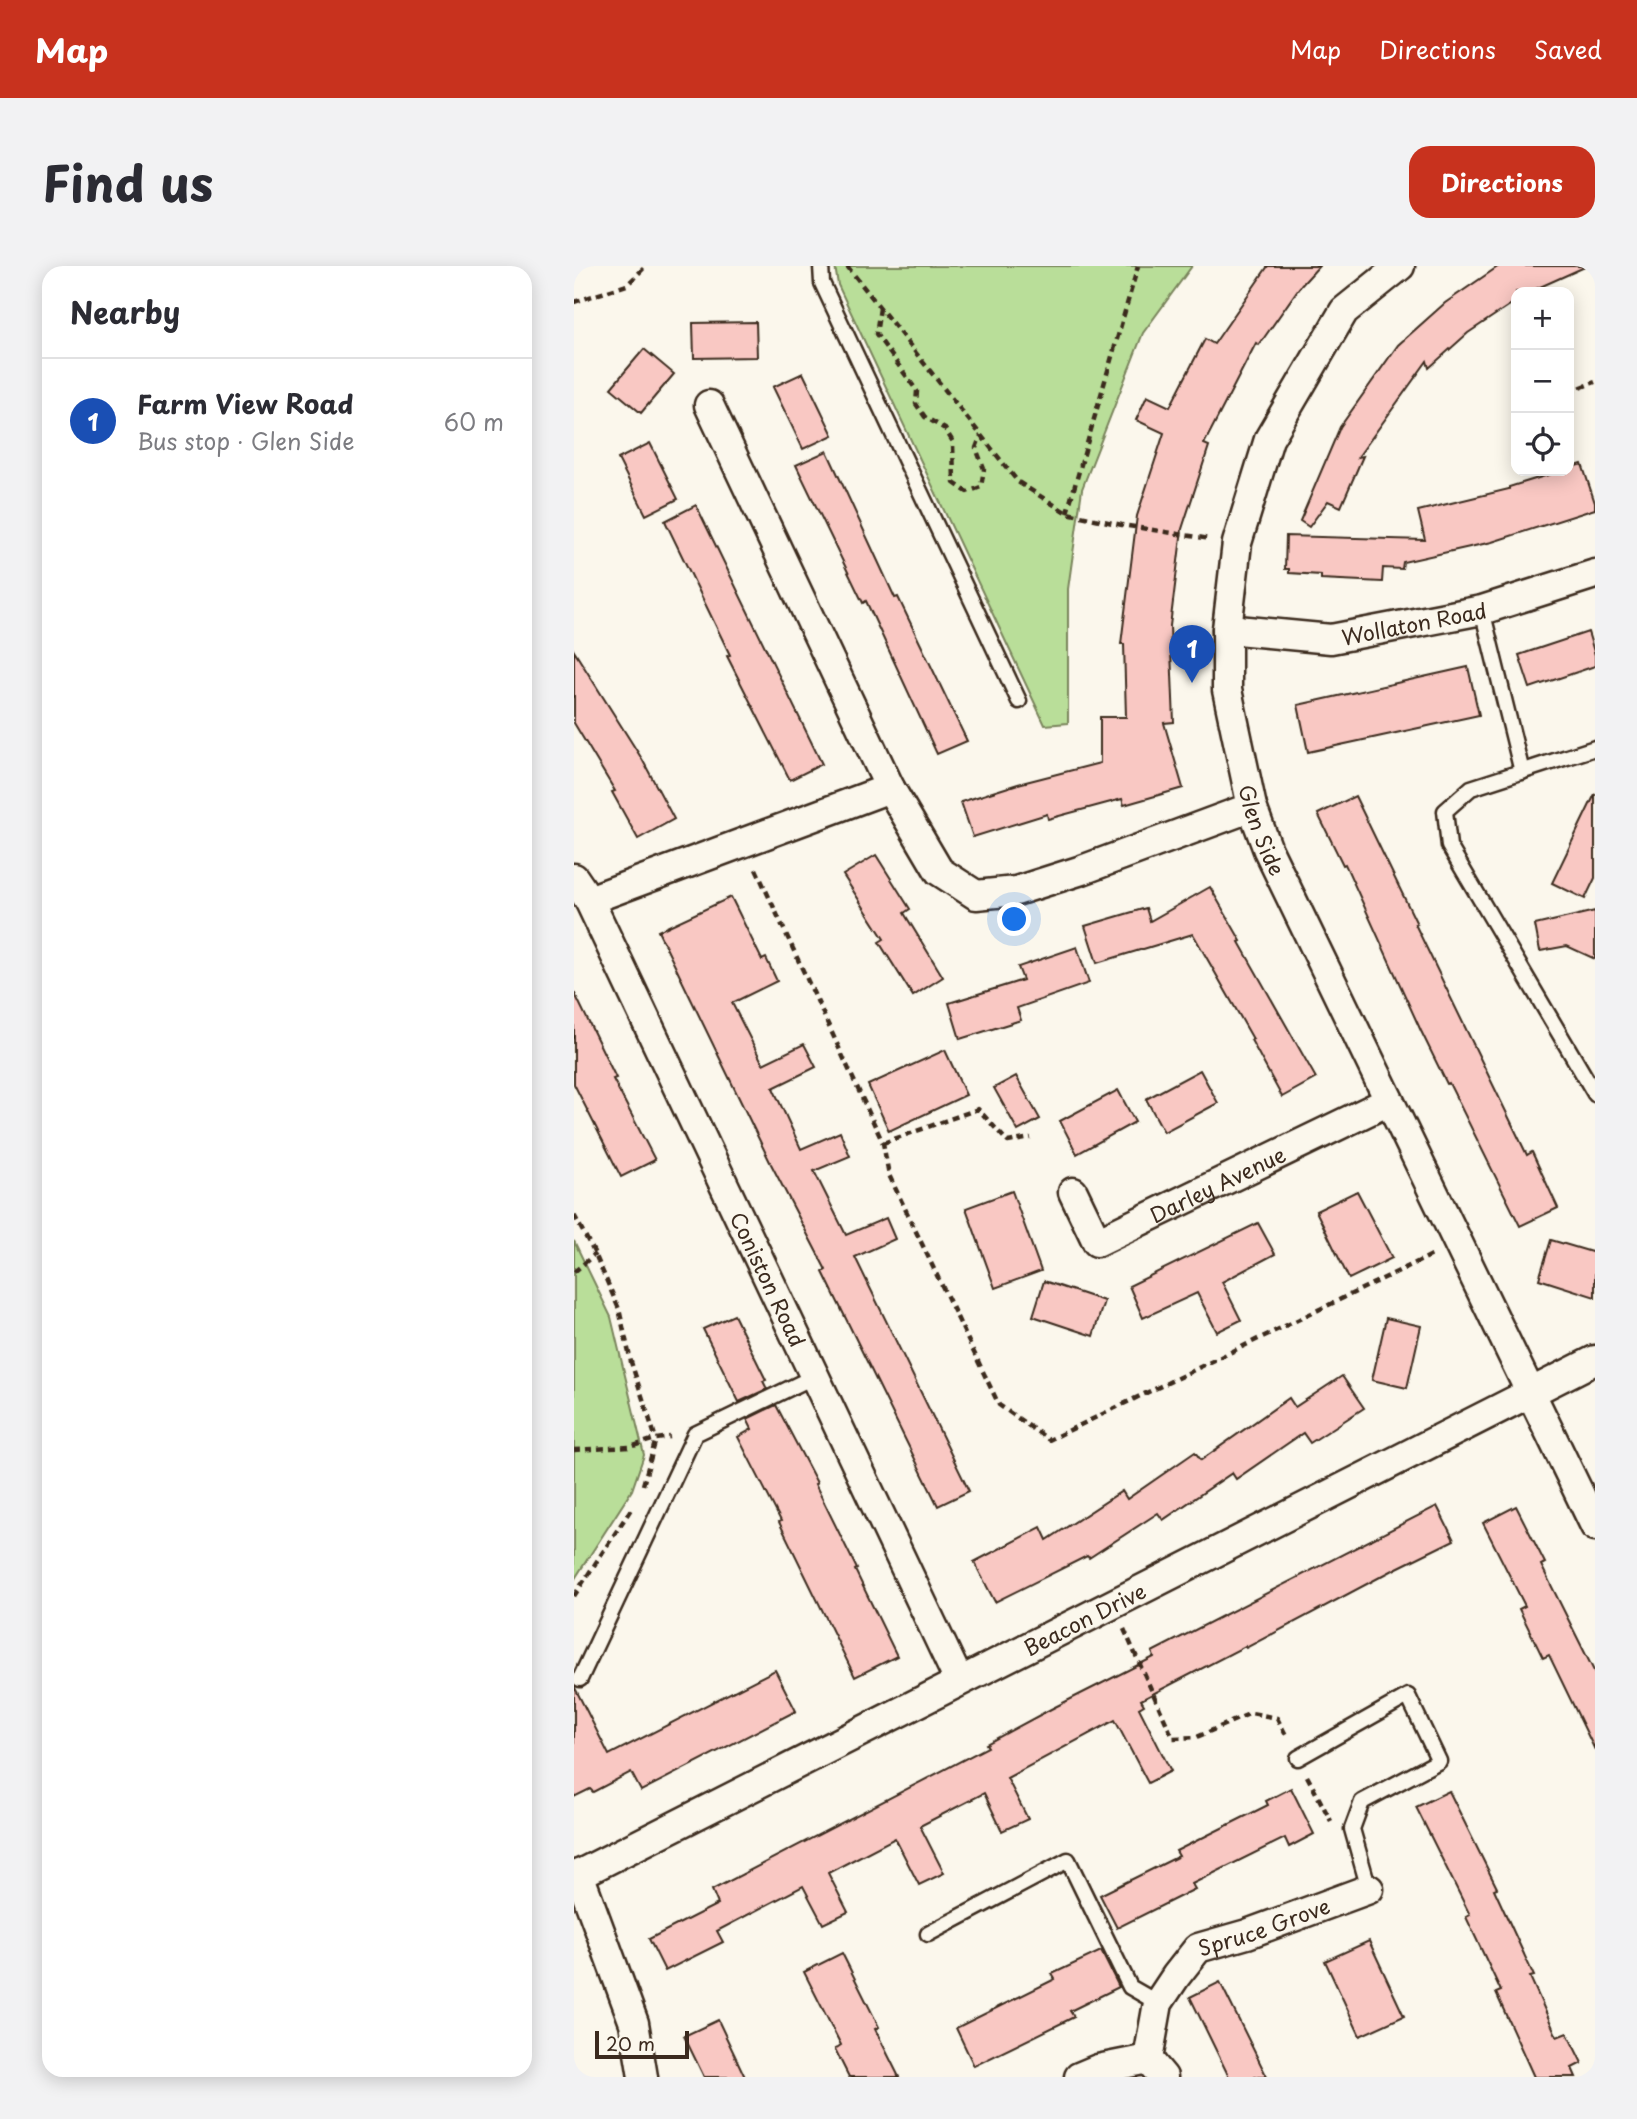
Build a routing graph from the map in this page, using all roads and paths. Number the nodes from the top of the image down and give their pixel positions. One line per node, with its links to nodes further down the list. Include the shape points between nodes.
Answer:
1 (651, 266): 6 (path)
2 (821, 266): 18 (lane, via 822,283)
3 (847, 266): 8 (path)
4 (1138, 266): 13 (path)
5 (1400, 266): 14 (street, Glen Side, via 1344,311 1269,439)
6 (644, 267): 7 (path, via 627,285)
7 (574, 302)
8 (880, 308): 12 (path); 12 (path, via 876,334 917,391 916,404 925,417 946,429 953,443 954,483 967,492 981,487 984,469 976,448)
9 (1595, 383): 10 (path)
10 (1574, 390)
11 (709, 405): 21 (street)
12 (981, 434): 13 (path, via 1018,482)
13 (1067, 513): 14 (path)
14 (1237, 543): 17 (street, Glen Side)
15 (1595, 574): 16 (street, Wollaton Road)
16 (1482, 610): 17 (street, Wollaton Road, via 1331,639); 20 (lane)
17 (1227, 629): 22 (street, Glen Side, via 1227,690)
18 (1019, 701)
19 (1595, 748): 20 (lane)
20 (1522, 772): 25 (lane, via 1471,788 1445,811 1449,846)
21 (890, 788): 22 (street, via 939,871 976,895 1016,891 1082,870); 23 (street)
22 (1252, 807): 26 (street, Glen Side, via 1268,850)
23 (744, 843): 24 (street); 28 (path)
24 (581, 889): 35 (street, Coniston Road)
25 (1595, 1094)
26 (1389, 1101): 29 (street, Darley Avenue, via 1097,1242); 31 (street, Glen Side)
27 (1031, 1138): 28 (path, via 1008,1142 978,1109)
28 (883, 1143): 31 (path, via 889,1175 999,1405 1049,1440)
29 (1073, 1192)
30 (574, 1215): 32 (path)
31 (1457, 1242): 36 (street, Glen Side)
32 (595, 1254): 33 (path); 38 (path, via 619,1309)
33 (574, 1272)
34 (1595, 1360): 36 (street, Beacon Drive)
35 (815, 1376): 37 (lane); 46 (street, Coniston Road)
36 (1529, 1392): 42 (street, Glen Side); 44 (street, Beacon Drive)
37 (695, 1434): 38 (path); 45 (lane)
38 (656, 1439): 39 (path, via 630,1447); 40 (path)
39 (574, 1450)
40 (640, 1494)
41 (634, 1505): 43 (path)
42 (1595, 1527)
43 (574, 1596)
44 (1114, 1603): 46 (street, Beacon Drive); 47 (path, via 1173,1738 1197,1737 1251,1713 1277,1718)
45 (580, 1679)
46 (959, 1681): 49 (street, Beacon Drive)
47 (1298, 1758): 48 (path); 50 (lane, via 1408,1696 1439,1761 1362,1802 1352,1829)
48 (1334, 1828)
49 (576, 1876): 54 (street, via 634,2023)
50 (1368, 1889): 52 (street, Spruce Grove, via 1198,1948)
51 (928, 1934): 52 (lane, via 1068,1860 1130,1987)
52 (1158, 2003): 53 (street, Spruce Grove)
53 (1155, 2068): 55 (street, via 1098,2069)
54 (643, 2077)
55 (1079, 2077)

